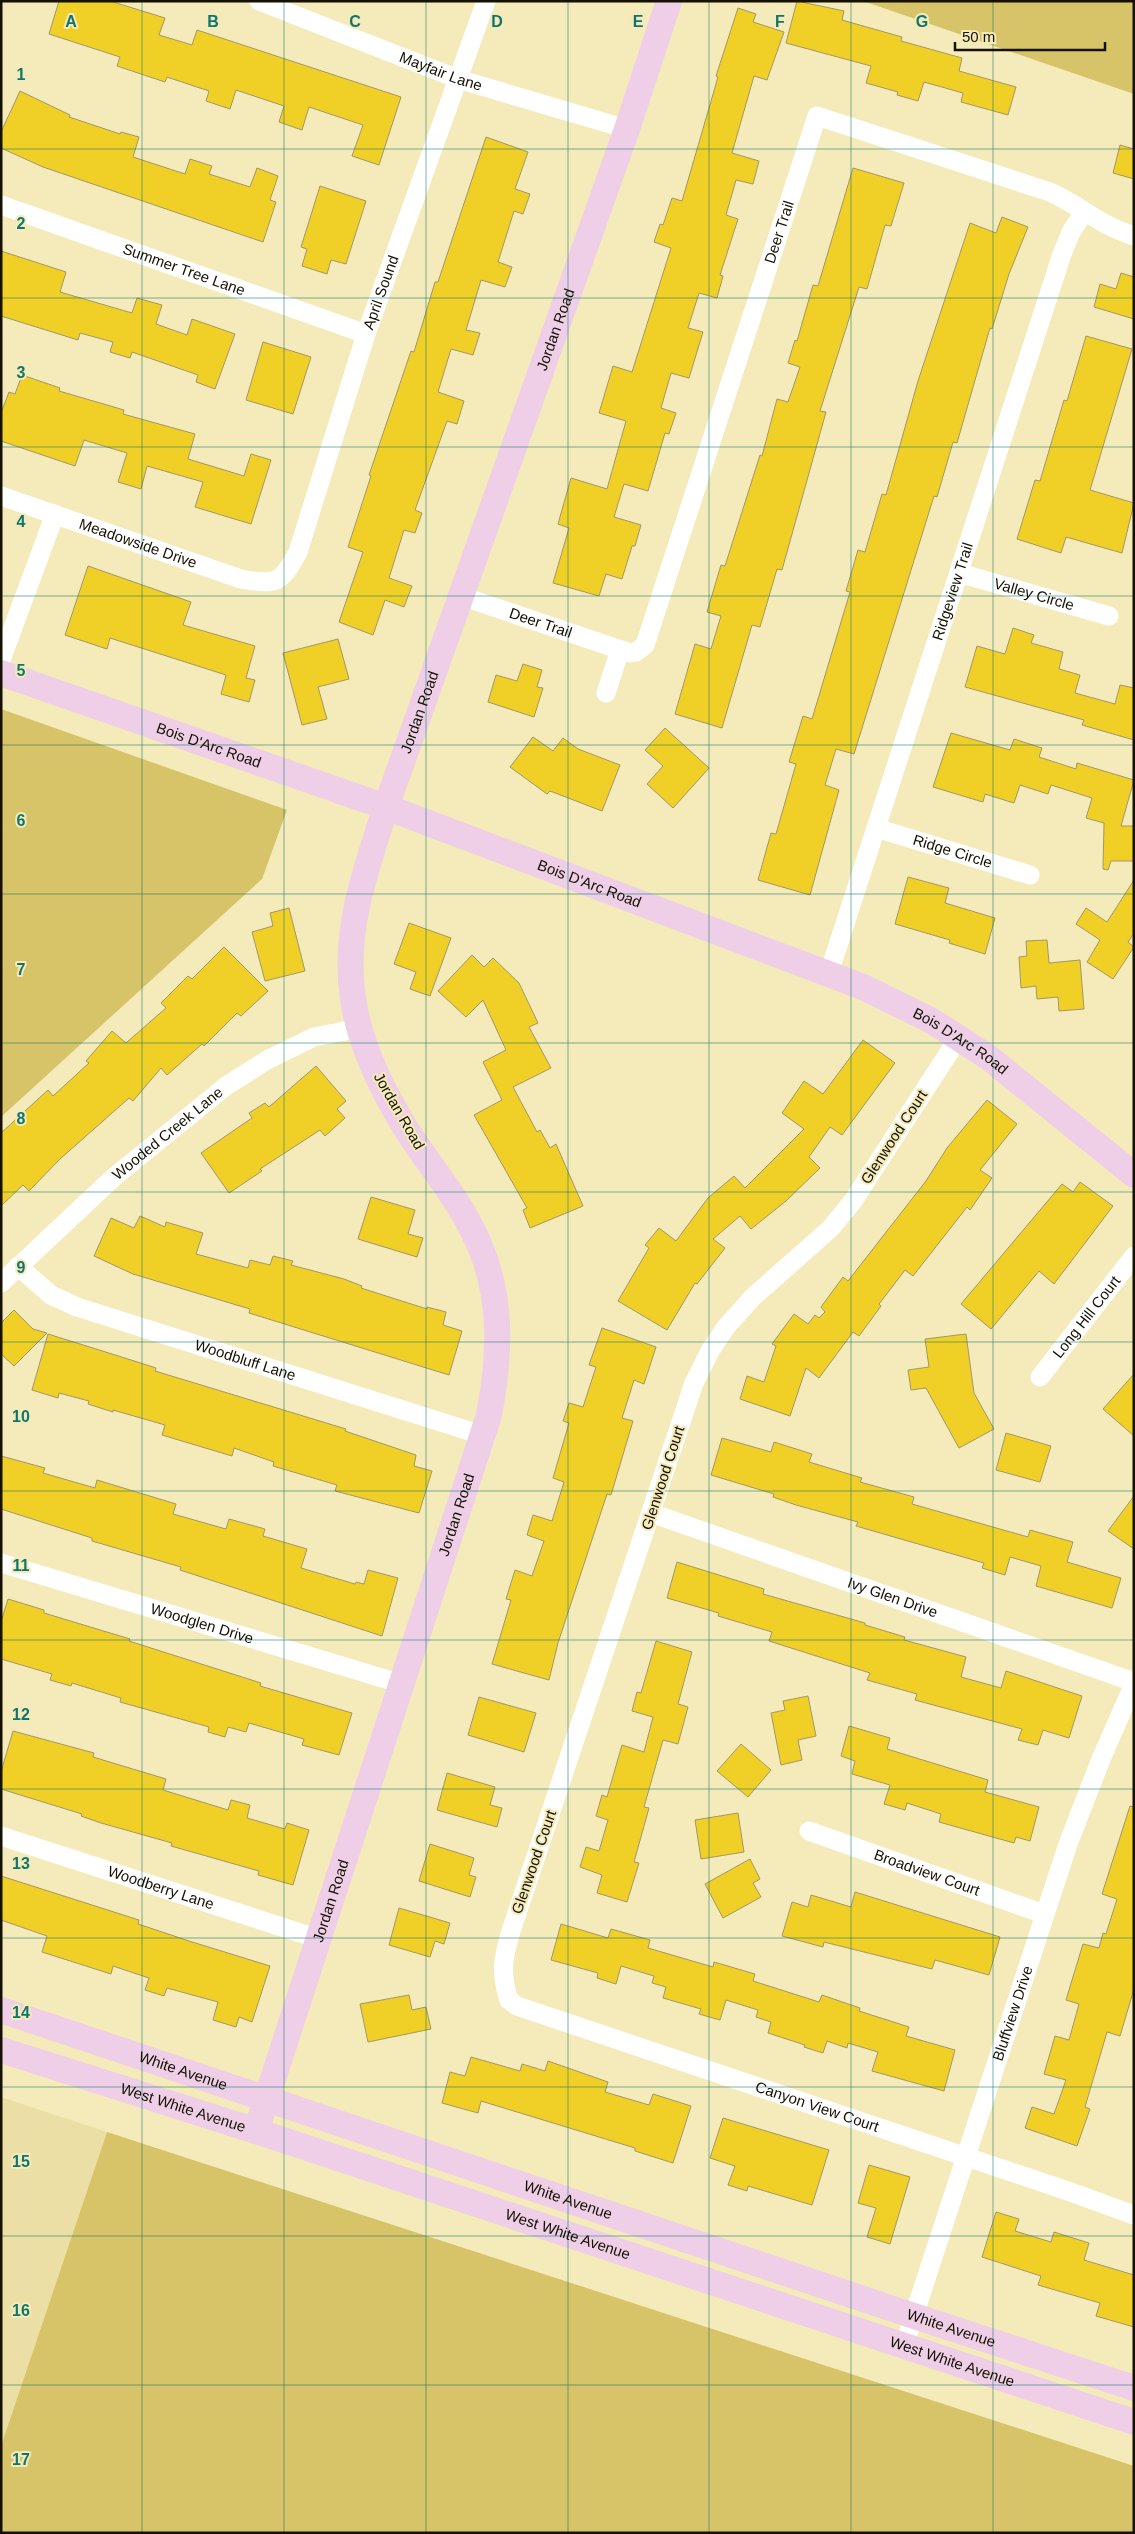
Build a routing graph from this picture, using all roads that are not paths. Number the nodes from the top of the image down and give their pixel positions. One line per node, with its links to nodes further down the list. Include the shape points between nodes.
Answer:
1 (259, 1): 4 (street, Mayfair Lane)
2 (486, 1): 4 (street, April Sound)
3 (669, 1): 5 (street, Jordan Road)
4 (458, 79): 5 (street, Mayfair Lane); 9 (street, April Sound)
5 (627, 129): 14 (street, Jordan Road)
6 (1, 205): 9 (street, Summer Tree Lane)
7 (1084, 212): 8 (street, Deer Trail, via 1108,227); 12 (street, Ridgeview Trail, via 1062,254); 16 (street, Deer Trail, via 1050,192 817,116 647,639 641,650)
8 (1134, 236)
9 (366, 334): 13 (street, April Sound, via 298,552 288,571)
10 (1, 496): 11 (street, Meadowside Drive)
11 (55, 514): 13 (street, Meadowside Drive, via 241,579); 17 (street)
12 (958, 573): 15 (street, Valley Circle); 21 (street, Ridgeview Trail)
13 (276, 582)
14 (462, 596): 16 (street, Deer Trail); 20 (street, Jordan Road)
15 (1109, 616)
16 (620, 650): 19 (street)
17 (1, 660)
18 (1, 673): 20 (street, Bois D'Arc Road)
19 (606, 693)
20 (386, 807): 23 (street, Bois D'Arc Road); 24 (street, Jordan Road, via 354,915 351,978)
21 (876, 828): 22 (street, Ridge Circle); 23 (street, Ridgeview Trail)
22 (1030, 875)
23 (830, 973): 25 (street, Bois D'Arc Road, via 902,1005)
24 (360, 1028): 28 (street, Wooded Creek Lane, via 314,1038 267,1060 226,1086 114,1177); 31 (street, Jordan Road, via 376,1074 408,1131 459,1206 479,1244 491,1280 498,1327 496,1376)
25 (959, 1038): 26 (street, Bois D'Arc Road, via 1018,1079); 32 (street, Glenwood Court, via 832,1228 753,1297 710,1351 694,1383)
26 (1134, 1175)
27 (1134, 1256): 30 (street, Long Hill Court)
28 (18, 1266): 29 (street, Wooded Creek Lane); 31 (street, Woodbluff Lane, via 51,1295 77,1307)
29 (1, 1282)
30 (1040, 1377)
31 (482, 1435): 35 (street, Jordan Road)
32 (651, 1512): 34 (street, Ivy Glen Drive); 40 (street, Glenwood Court, via 511,1931 502,1975)
33 (1, 1563): 35 (street, Woodglen Drive)
34 (1134, 1683): 38 (street, Bluffview Drive, via 1101,1759)
35 (402, 1684): 39 (street, Jordan Road)
36 (809, 1831): 38 (street, Broadview Court)
37 (1, 1836): 39 (street, Woodberry Lane)
38 (1044, 1914): 45 (street, Bluffview Drive)
39 (319, 1939): 43 (street, Jordan Road)
40 (506, 1991): 45 (street, Canyon View Court, via 509,2000 517,2006)
41 (1, 2010): 43 (street, White Avenue)
42 (1, 2050): 44 (street, West White Avenue)
43 (267, 2098): 44 (street, Jordan Road); 47 (street, White Avenue)
44 (256, 2131): 48 (street, West White Avenue)
45 (966, 2158): 46 (street, Canyon View Court); 47 (street, Bluffview Drive)
46 (1134, 2215)
47 (914, 2316): 48 (street, Bluffview Drive); 49 (street, White Avenue)
48 (904, 2346): 50 (street, West White Avenue)
49 (1134, 2388)
50 (1134, 2422)

